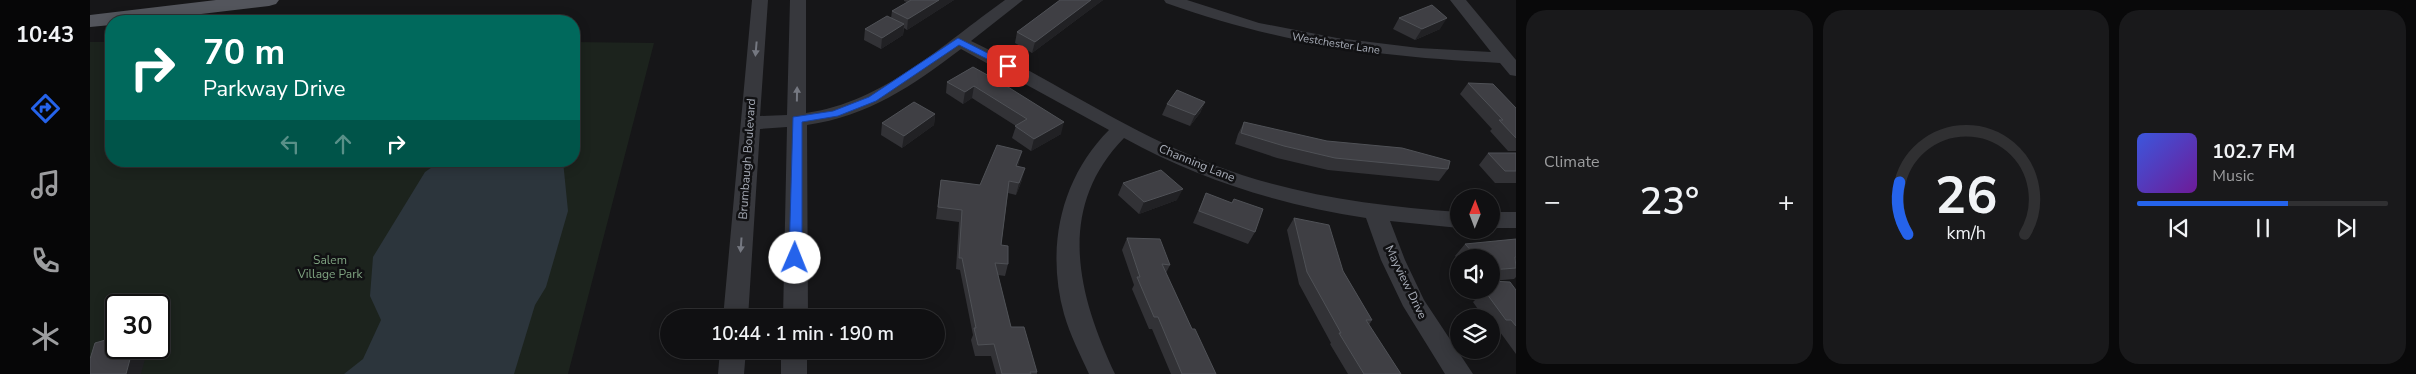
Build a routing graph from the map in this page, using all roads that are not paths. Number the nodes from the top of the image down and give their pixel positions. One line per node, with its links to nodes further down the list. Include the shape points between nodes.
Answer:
1 (186, 0): 8 (main road)
2 (269, 0): 9 (main road)
3 (760, 0): 15 (street, Brumbaugh Boulevard, one-way to 15)
4 (798, 0): 14 (street, one-way to 4)
5 (1015, 0): 12 (street)
6 (1172, 0): 13 (street, Westchester Lane, via 1234,22 1302,39)
7 (1458, 0): 13 (street)
8 (90, 9)
9 (141, 15)
10 (105, 19): 11 (main road)
11 (90, 21)
12 (958, 41): 14 (street, via 872,99 835,113); 16 (street, Channing Lane)
13 (1511, 65)
14 (797, 120): 15 (street); 22 (street)
15 (750, 123): 21 (street, Brumbaugh Boulevard, one-way to 21)
16 (1122, 129): 17 (street, Channing Lane, via 1189,162 1234,179 1305,200); 27 (street, via 1086,173 1072,211 1069,237 1074,305 1082,332)
17 (1375, 212): 18 (street, Channing Lane); 28 (street, Mayview Drive, via 1415,306)
18 (1450, 219)
19 (1500, 220): 20 (street)
20 (1516, 220)
21 (736, 309)
22 (795, 309)
23 (732, 359): 25 (street)
24 (794, 359): 26 (street)
25 (731, 374)
26 (794, 374)
27 (1102, 374)
28 (1460, 374)

